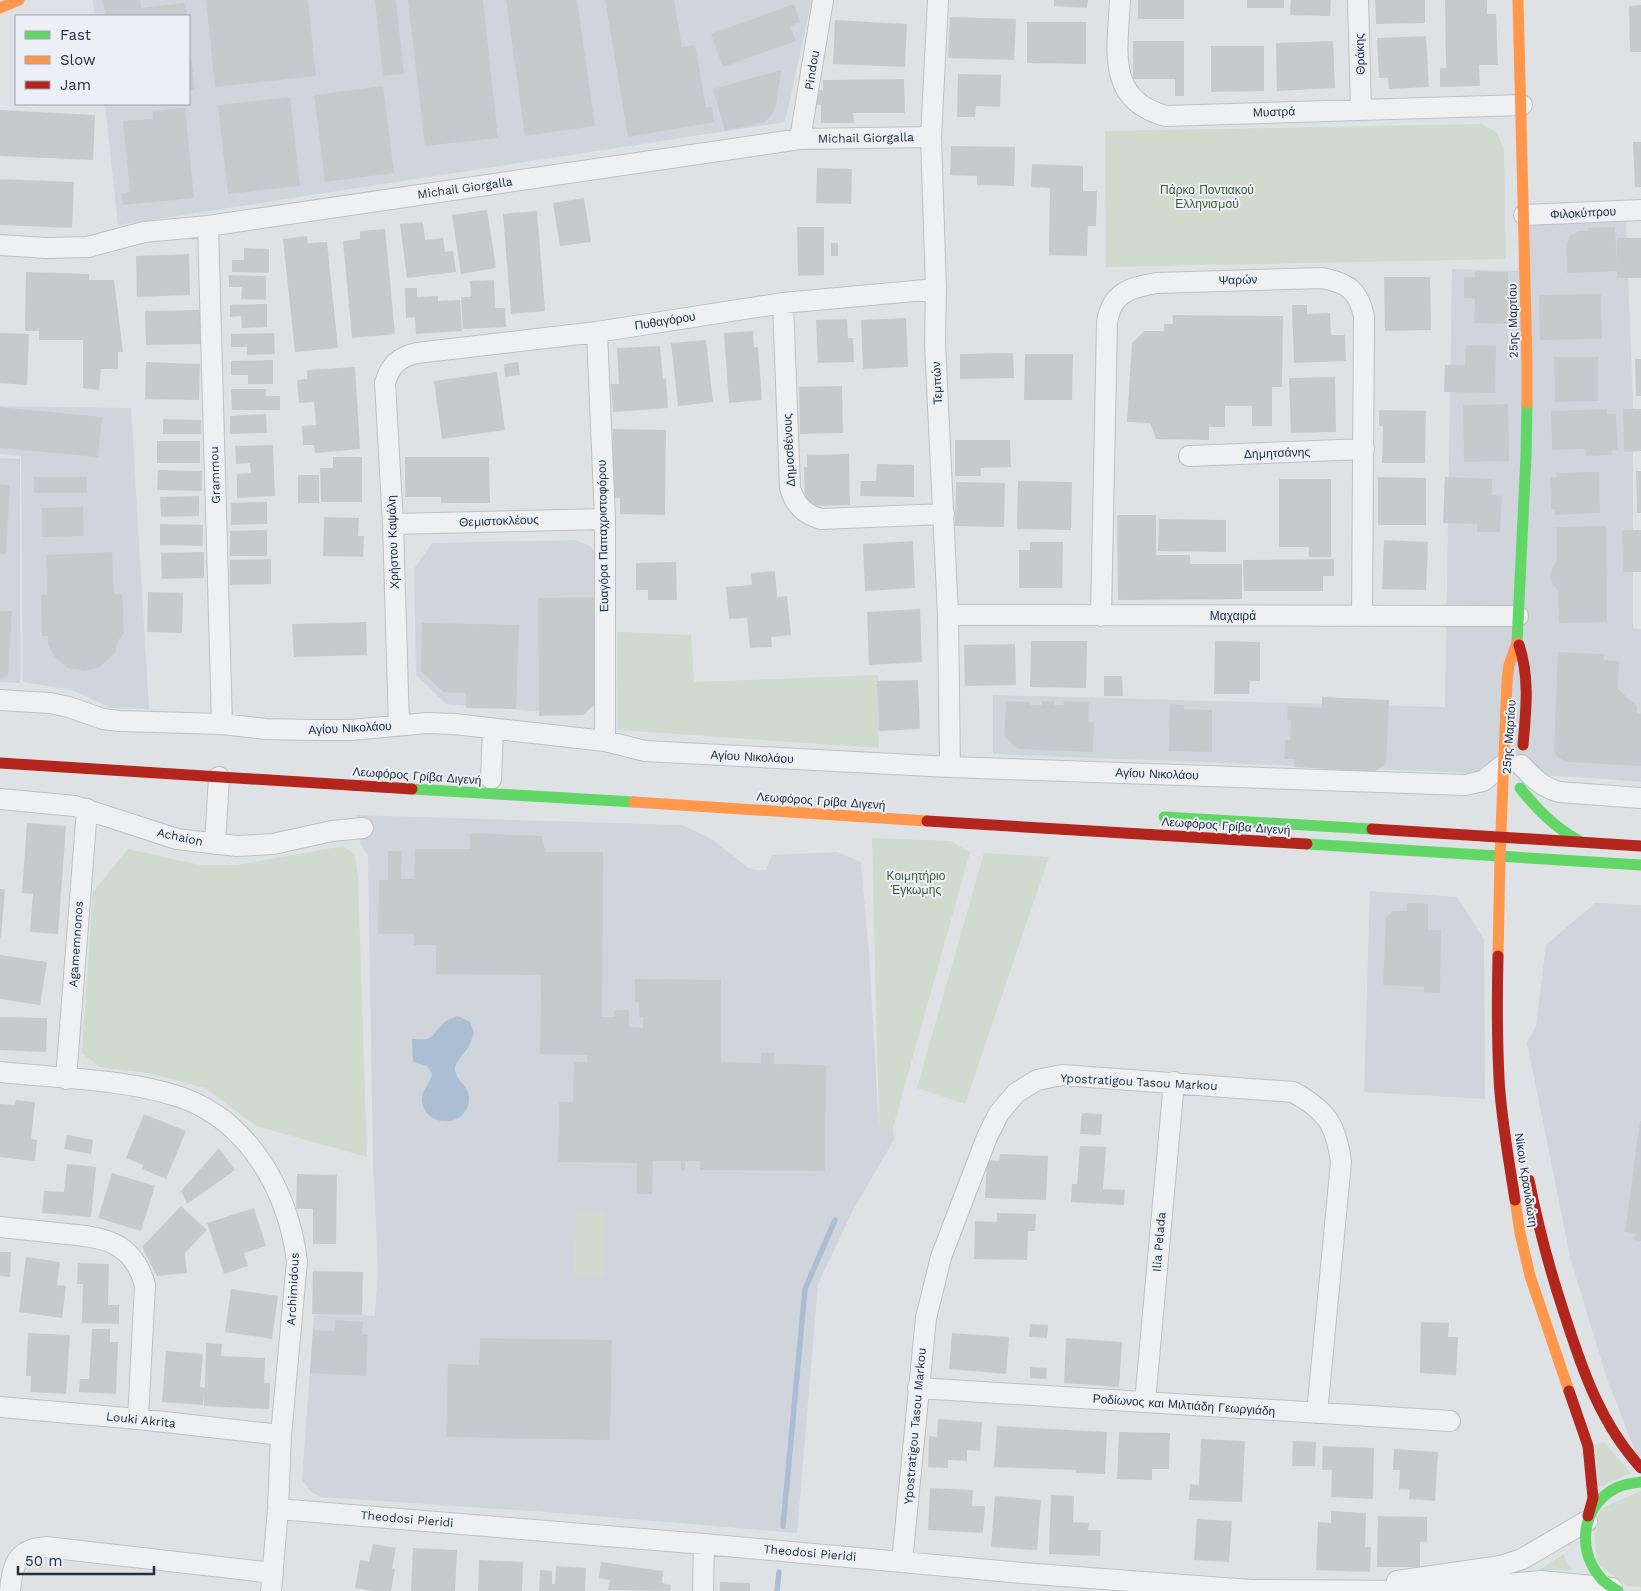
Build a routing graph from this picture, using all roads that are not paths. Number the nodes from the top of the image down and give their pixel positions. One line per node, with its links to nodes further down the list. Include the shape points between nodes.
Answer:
1 (19, 0): 7 (main road)
2 (823, 0): 11 (street, Pindou)
3 (938, 0): 10 (street, Τεμπών)
4 (1120, 0): 9 (street, Μυστρά, via 1118,62 1121,78 1127,92 1151,112 1166,116)
5 (1358, 0): 9 (street, Θράκης)
6 (1518, 0): 8 (main road, 25ης Μαρτίου)
7 (0, 8)
8 (1522, 105): 9 (street, Μυστρά); 13 (main road, 25ης Μαρτίου)
9 (1361, 109)
10 (931, 137): 11 (street, Michail Giorgalla); 16 (street, Τεμπών)
11 (800, 139): 14 (street, Michail Giorgalla)
12 (1641, 210): 13 (street, Φιλοκύπρου)
13 (1524, 216): 28 (main road, 25ης Μαρτίου, via 1526,456)
14 (208, 226): 15 (street, Michail Giorgalla, via 144,232 88,247); 31 (street, Grammou)
15 (0, 245)
16 (936, 289): 17 (street, Πυθαγόρου); 22 (street, Τεμπών, via 935,343)
17 (783, 303): 18 (street, Πυθαγόρου); 22 (street, Δημοσθένους, via 793,499 810,516 822,519)
18 (597, 332): 19 (street, Πυθαγόρου, via 417,353); 23 (street, Ευαγόρα Παπαχριστοφόρου)
19 (396, 362): 24 (street, Χρήστου Καψάλη, via 385,383)
20 (1364, 450): 21 (street, Δημητσάνης); 26 (street, Ψαρών, via 1364,316 1358,297 1352,290 1322,278 1156,283 1122,293 1109,312 1107,322); 27 (street, Ψαρών)
21 (1189, 456)
22 (944, 514): 25 (street, Τεμπών)
23 (605, 518): 24 (street, Θεμιστοκλέους); 34 (street, Ευαγόρα Παπαχριστοφόρου)
24 (393, 524): 32 (street, Χρήστου Καψάλη)
25 (948, 615): 26 (street, Μαχαιρά); 37 (street, Τεμπών)
26 (1101, 616): 27 (street, Μαχαιρά)
27 (1362, 616): 28 (street, Μαχαιρά)
28 (1518, 616): 29 (main road, 25ης Μαρτίου)
29 (1518, 641): 36 (main road, 25ης Μαρτίου, via 1507,681); 36 (main road, 25ης Μαρτίου, via 1527,682)
30 (0, 700): 31 (street, Αγίου Νικολάου, via 68,707 119,721)
31 (222, 724): 32 (street, Αγίου Νικολάου, via 310,730)
32 (399, 726): 33 (street, Αγίου Νικολάου, via 428,723)
33 (493, 729): 34 (street, Αγίου Νικολάου); 39 (street)
34 (605, 741): 37 (street, Αγίου Νικολάου, via 644,751)
35 (0, 763): 38 (main road, Λεωφόρος Γρίβα Διγενή)
36 (1512, 765): 37 (street, Αγίου Νικολάου, via 1483,781 1465,785); 40 (main road, 25ης Μαρτίου); 41 (street, via 1548,789 1559,792); 48 (main road, 25ης Μαρτίου)
37 (950, 767)
38 (219, 777): 50 (street); 52 (main road, Λεωφόρος Γρίβα Διγενή)
39 (491, 778)
40 (1520, 788): 43 (main road, 25ης Μαρτίου); 49 (main road, via 1543,816)
41 (1641, 798)
42 (0, 799): 44 (street, Achaion)
43 (1520, 805)
44 (87, 809): 50 (street, Achaion, via 177,839); 57 (street, Agamemnonos)
45 (1157, 816): 48 (main road, Λεωφόρος Γρίβα Διγενή)
46 (363, 828): 50 (street, Achaion, via 254,846)
47 (1520, 834): 48 (main road, Λεωφόρος Γρίβα Διγενή); 49 (main road, Λεωφόρος Γρίβα Διγενή); 53 (main road)
48 (1500, 836): 52 (main road, Νίκου Κρανιδιώτη)
49 (1579, 841): 51 (main road, Λεωφόρος Γρίβα Διγενή)
50 (215, 844)
51 (1641, 846)
52 (1500, 857): 53 (main road, Λεωφόρος Γρίβα Διγενή); 71 (main road, Νίκου Κρανιδιώτη, via 1497,1019 1504,1129 1530,1276 1588,1446 1593,1498)
53 (1519, 858): 54 (main road, Λεωφόρος Γρίβα Διγενή); 55 (main road)
54 (1641, 865)
55 (1519, 872)
56 (0, 1072): 57 (street, Archimidous)
57 (66, 1078): 67 (street, Archimidous, via 129,1086 182,1098 208,1110 227,1124 264,1164 286,1211 297,1261)
58 (1174, 1082): 61 (street, Ypostratigou Tasou Markou, via 1062,1075 1037,1080 1016,1093 999,1113 941,1257 926,1318); 62 (street, Ilia Pelada); 64 (street, Ypostratigou Tasou Markou, via 1293,1092 1312,1103 1328,1119 1338,1140 1340,1162)
59 (1527, 1165): 68 (main road, Νίκου Κρανιδιώτη, via 1549,1268 1580,1363 1605,1420)
60 (0, 1227): 65 (street, via 95,1236 112,1242 134,1261 145,1285)
61 (918, 1388): 62 (street, Ροδίωνος και Μιλτιάδη Γεωργιάδη); 73 (street, Ypostratigou Tasou Markou)
62 (1145, 1402): 64 (street, Ροδίωνος και Μιλτιάδη Γεωργιάδη)
63 (0, 1407): 65 (street, Louki Akrita)
64 (1317, 1413): 66 (street, Ροδίωνος και Μιλτιάδη Γεωργιάδη)
65 (138, 1419): 67 (street, Louki Akrita)
66 (1450, 1421)
67 (281, 1436): 70 (street, Archimidous)
68 (1641, 1468)
69 (1641, 1482): 71 (main road, via 1612,1490 1598,1501)
70 (278, 1509): 72 (street, Theodosi Pieridi); 74 (street, Archimidous)
71 (1588, 1519): 76 (street, Theodosi Pieridi, via 1522,1559 1501,1566); 78 (main road, Νίκου Κρανιδιώτη, via 1584,1536 1586,1556 1596,1574)
72 (704, 1544): 73 (street, Theodosi Pieridi); 80 (street)
73 (902, 1562): 75 (street, Theodosi Pieridi)
74 (272, 1582): 79 (street, via 56,1548 36,1548 26,1552 14,1566)
75 (1022, 1582): 77 (street, Theodosi Pieridi)
76 (1343, 1589): 77 (street, Theodosi Pieridi); 81 (street, Theodosi Pieridi)
77 (1251, 1590)
78 (1614, 1590): 82 (street, via 1541,1581)
79 (10, 1591)
80 (703, 1591)
81 (1420, 1591)
82 (1426, 1591)

